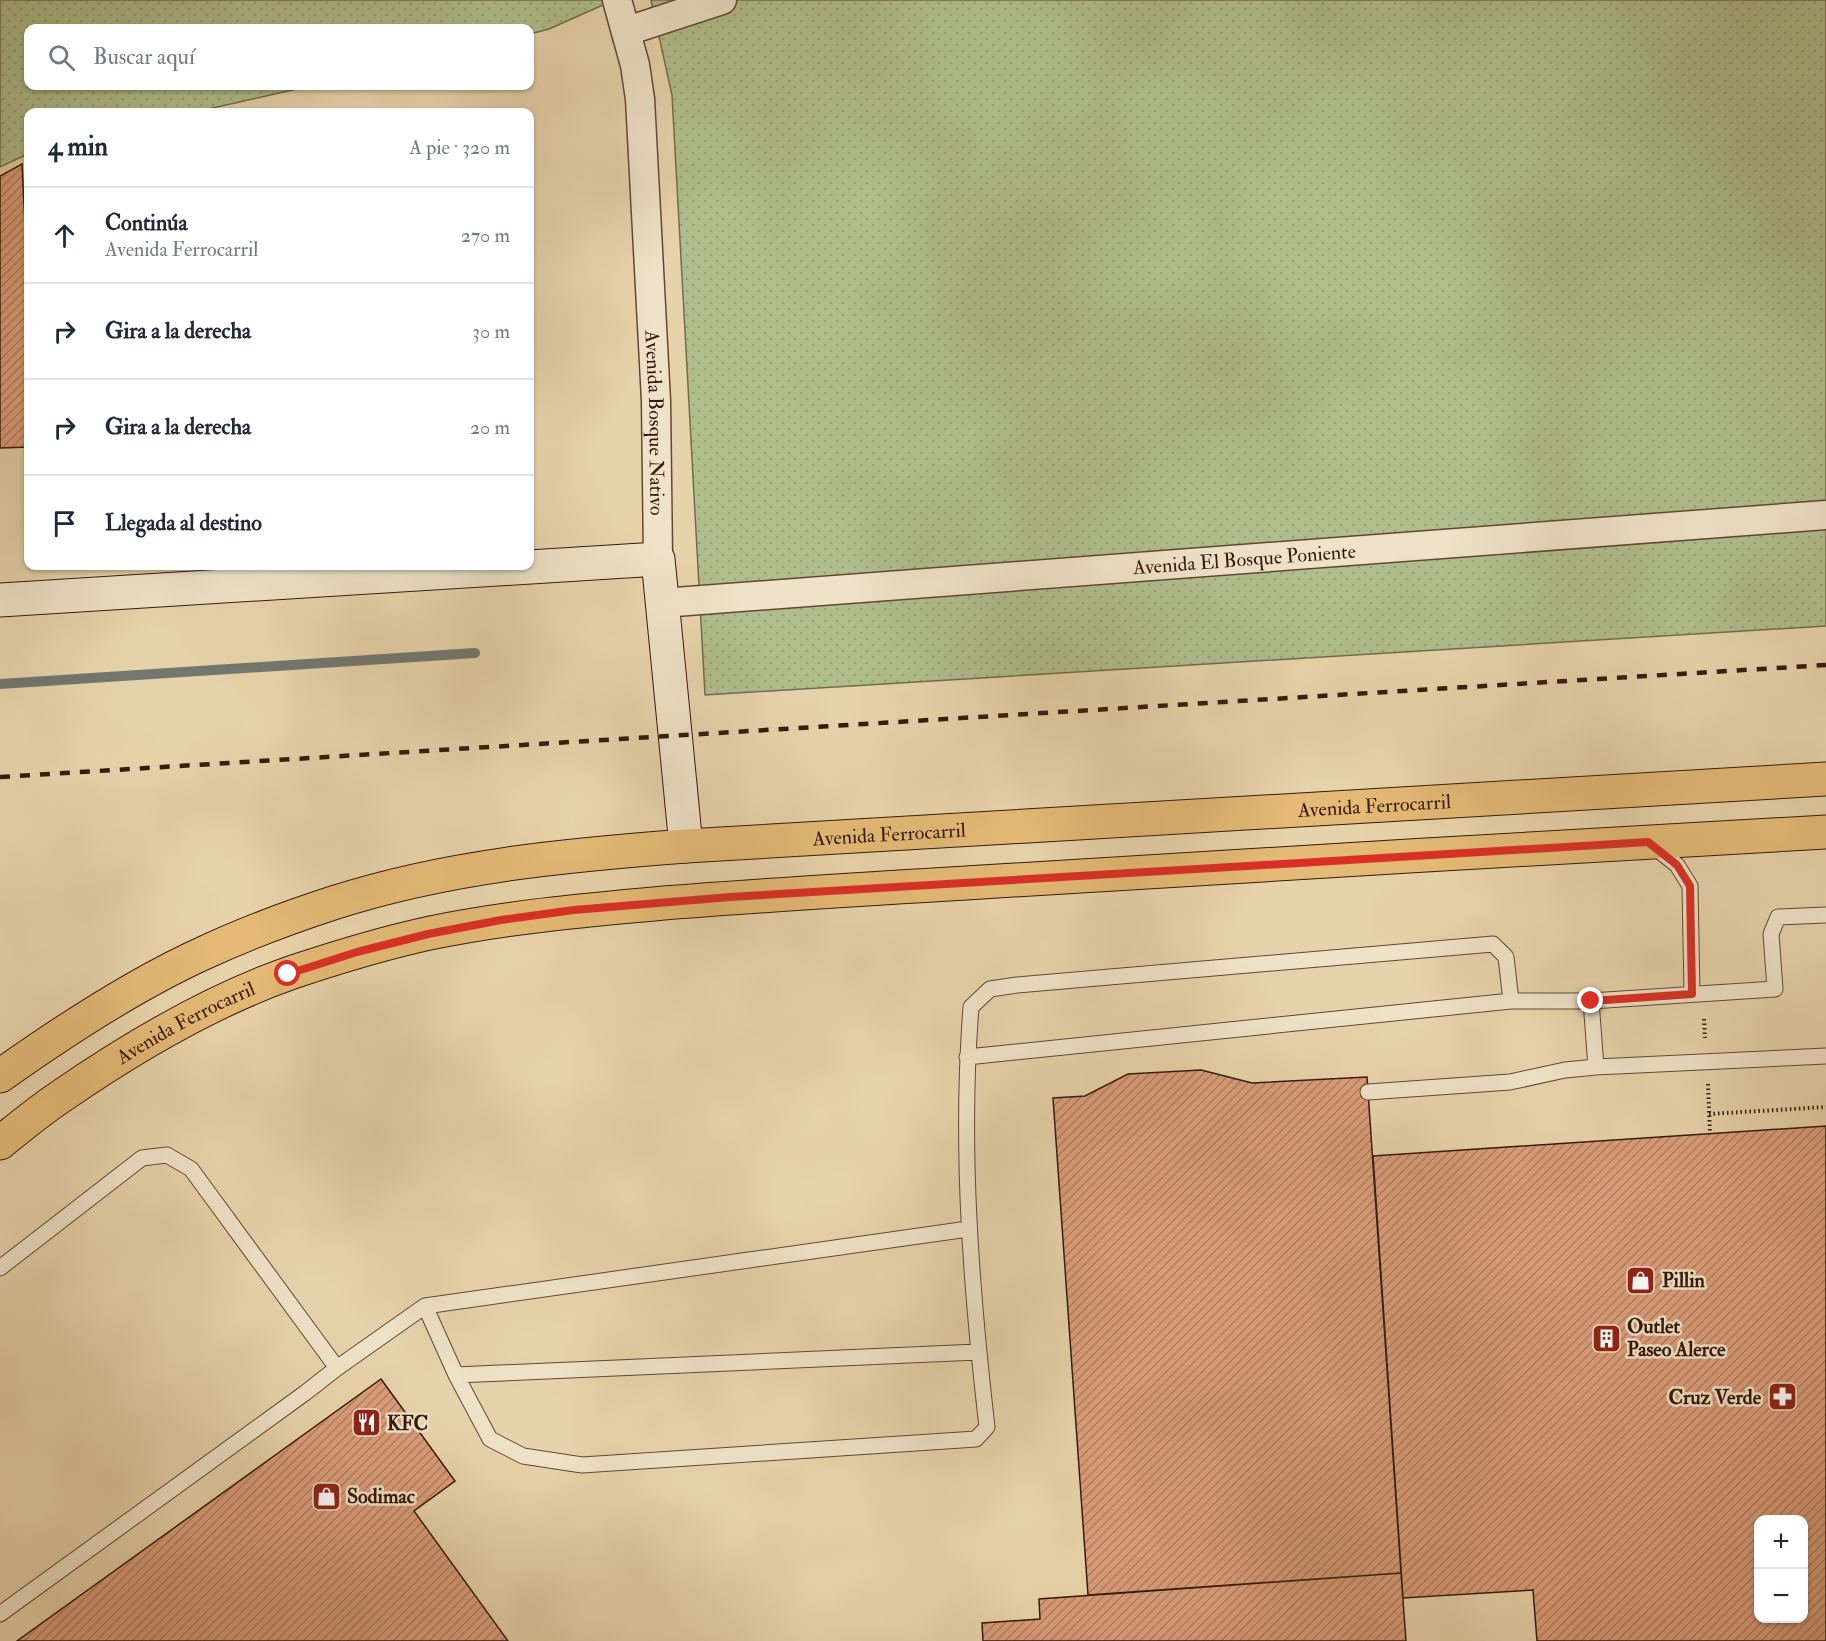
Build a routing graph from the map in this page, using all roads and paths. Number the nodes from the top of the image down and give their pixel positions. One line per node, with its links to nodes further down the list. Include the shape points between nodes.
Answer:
1 (617, 0): 3 (street, Avenida Bosque Nativo)
2 (722, 0): 3 (street)
3 (627, 31): 5 (street, Avenida Bosque Nativo, via 640,99 656,401)
4 (1826, 515): 9 (street, Avenida El Bosque Poniente)
5 (658, 559): 6 (street); 9 (street, Avenida Bosque Nativo)
6 (534, 567)
7 (481, 570): 8 (street)
8 (0, 600)
9 (662, 603): 13 (street, Avenida Bosque Nativo)
10 (1826, 779): 13 (main road, Avenida Ferrocarril)
11 (1826, 832): 12 (main road, Avenida Ferrocarril)
12 (1648, 842): 15 (lane, via 1677,865 1690,886); 25 (main road, Avenida Ferrocarril, via 730,897 501,920 357,952 257,986 167,1030 111,1063)
13 (686, 846): 21 (main road, Avenida Ferrocarril, via 486,868 335,903 205,952 133,991)
14 (1826, 915): 15 (lane, via 1778,917 1771,934 1775,989)
15 (1692, 994): 17 (lane)
16 (1511, 1001): 17 (lane); 19 (lane); 19 (lane, via 1506,957 1493,944 1017,985 990,989 971,1007)
17 (1591, 1001): 20 (lane)
18 (1826, 1056): 20 (lane)
19 (967, 1057): 26 (lane)
20 (1596, 1066): 22 (lane, via 1510,1082)
21 (0, 1076)
22 (1368, 1092)
23 (1826, 1107): 24 (path)
24 (1709, 1114)
25 (0, 1143)
26 (968, 1229): 28 (lane); 29 (lane)
27 (0, 1268): 30 (lane, via 142,1158 167,1155 191,1169)
28 (425, 1306): 30 (lane); 31 (lane)
29 (978, 1352): 31 (lane); 31 (lane, via 987,1427 976,1439 582,1465 523,1456 490,1439)
30 (337, 1368): 32 (lane)
31 (456, 1375)
32 (0, 1614)

